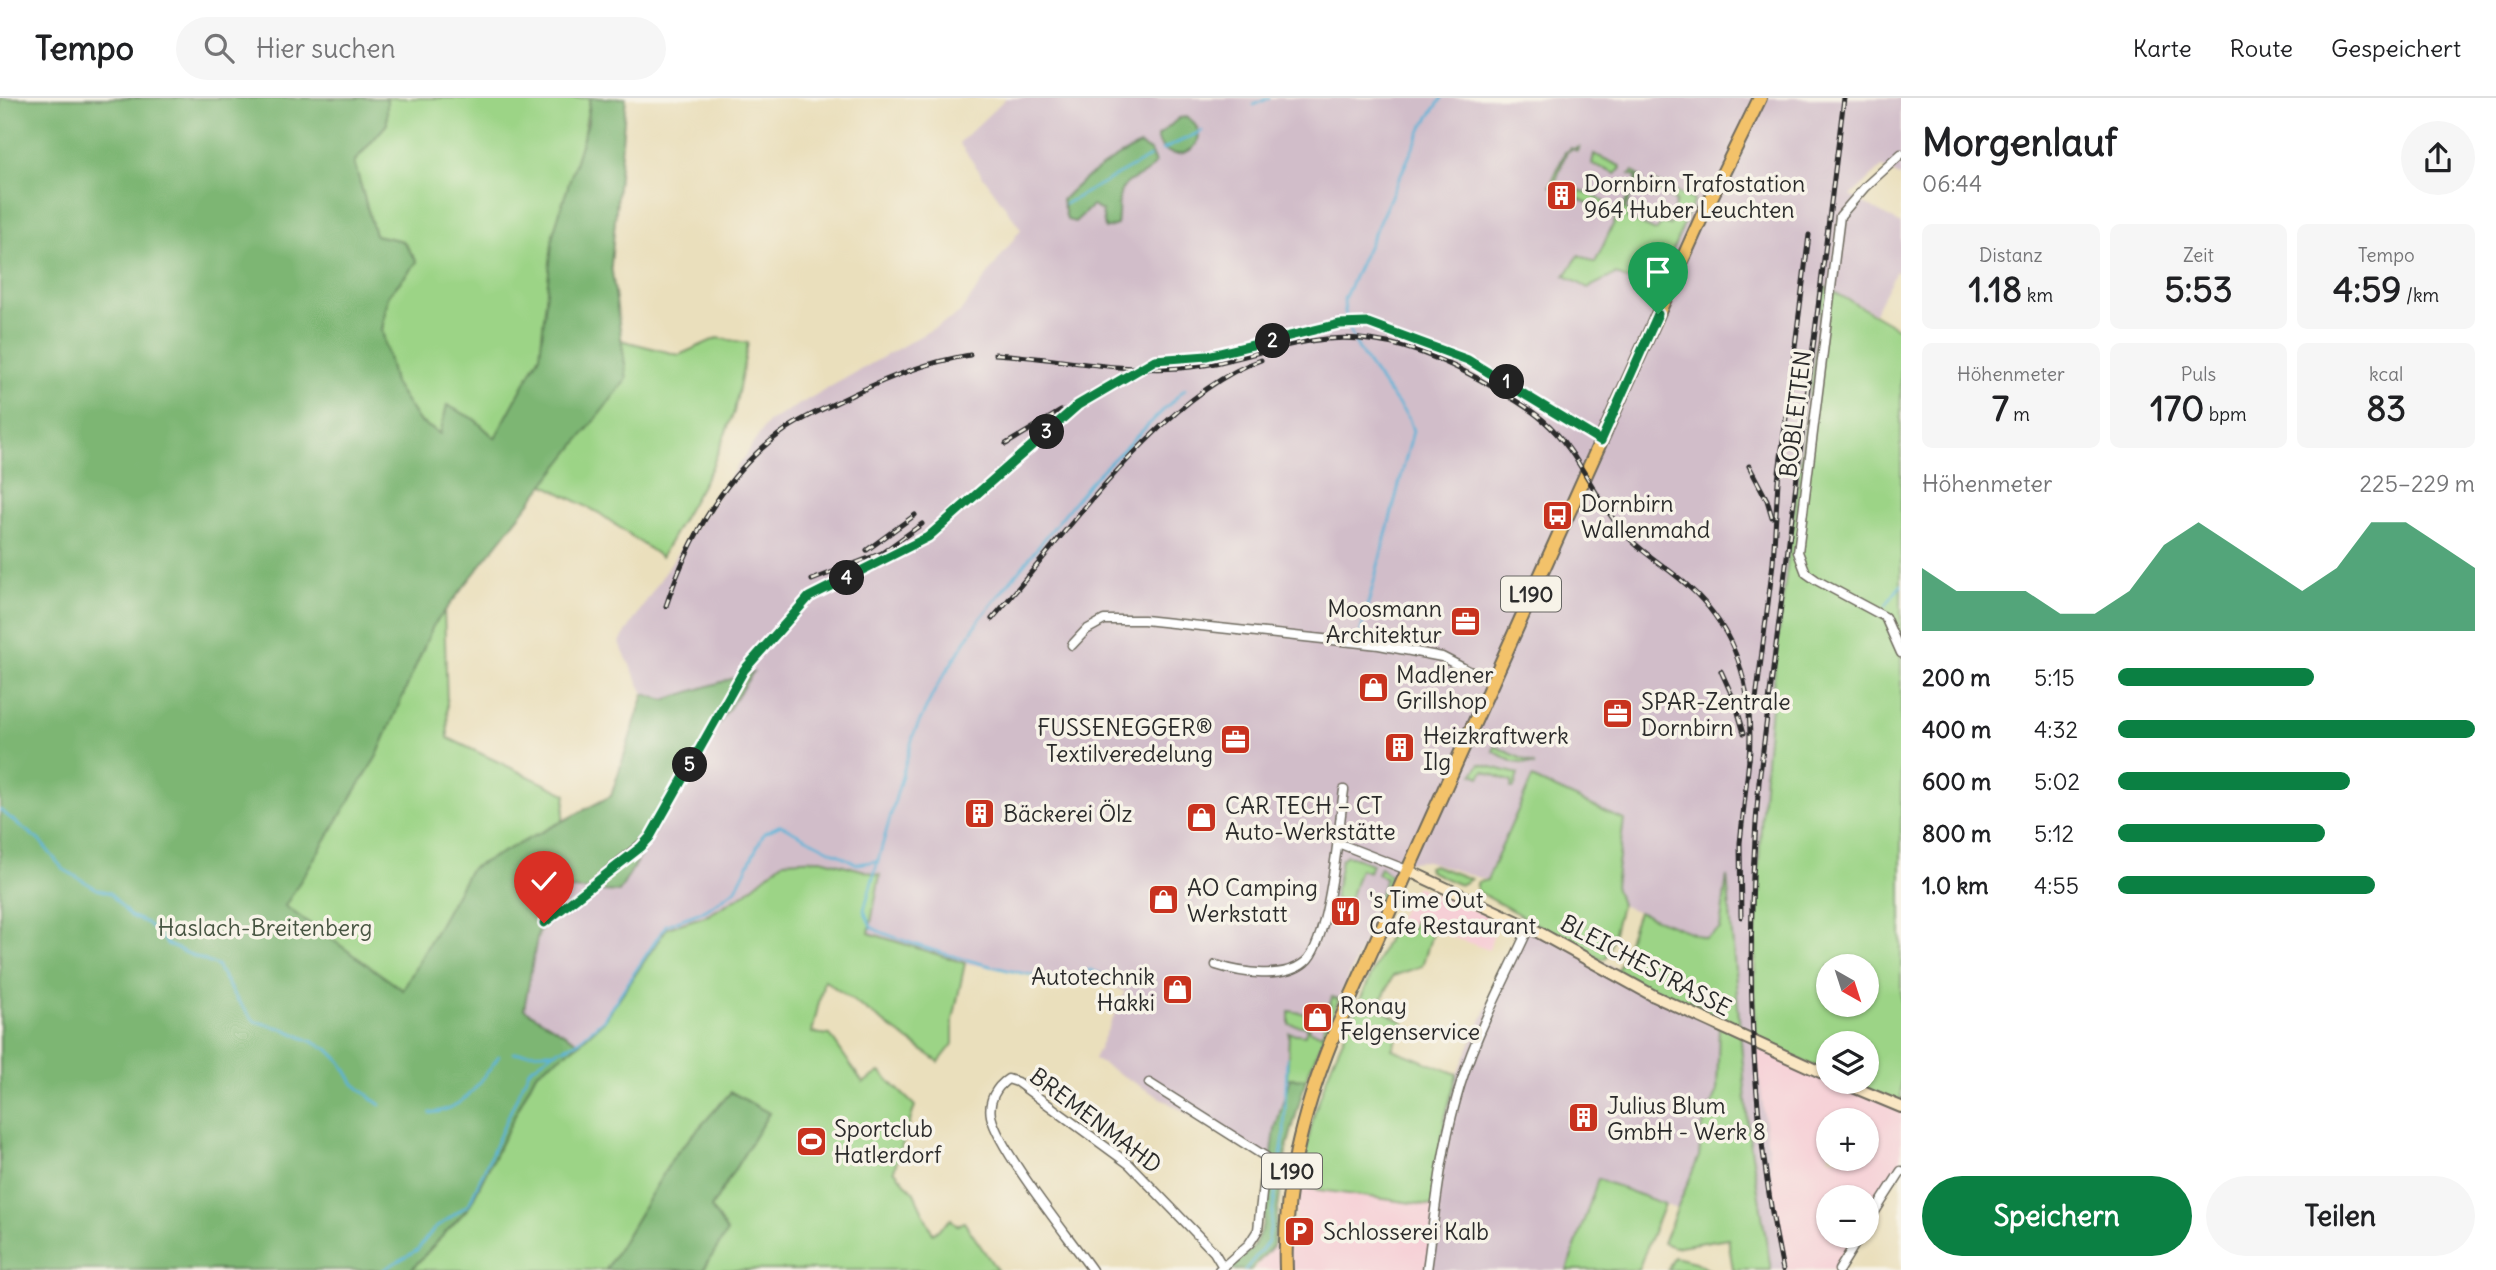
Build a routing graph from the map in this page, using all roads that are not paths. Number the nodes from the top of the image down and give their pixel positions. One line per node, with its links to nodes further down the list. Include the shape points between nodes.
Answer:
1 (1760, 98): 3 (main road, L190)
2 (1901, 154): 5 (street, BOBLETTEN, via 1840,216 1798,552 1806,573 1885,617)
3 (1601, 441): 6 (main road, L190); 10 (street, via 1468,360 1368,323 1339,324 1207,356 1155,360 1078,405 928,537 809,597 744,670 650,837)
4 (1072, 645): 6 (street, via 1104,620 1144,620 1379,645 1443,657)
5 (1901, 653)
6 (1492, 683): 9 (main road, L190)
7 (1344, 790): 8 (street)
8 (1338, 842): 9 (street); 12 (street, via 1321,933 1306,961 1271,973)
9 (1407, 870): 11 (main road, BLEICHESTRASSE); 22 (main road, L190, via 1310,1098 1291,1176)
10 (544, 923)
11 (1529, 928): 13 (main road, BLEICHESTRASSE, via 1654,996); 23 (street, via 1476,1041 1456,1100)
12 (1216, 965)
13 (1816, 1070)
14 (1149, 1083): 20 (street, via 1266,1157 1258,1230 1250,1244)
15 (1870, 1094): 16 (main road)
16 (1901, 1107)
17 (1899, 1177): 18 (street)
18 (1879, 1206)
19 (1853, 1248): 24 (street)
20 (1221, 1268): 21 (street, BREMENMAHD, via 1202,1238 1129,1164 1007,1079 994,1093 991,1117)
21 (1092, 1270)
22 (1286, 1270)
23 (1427, 1270)
24 (1839, 1270)

